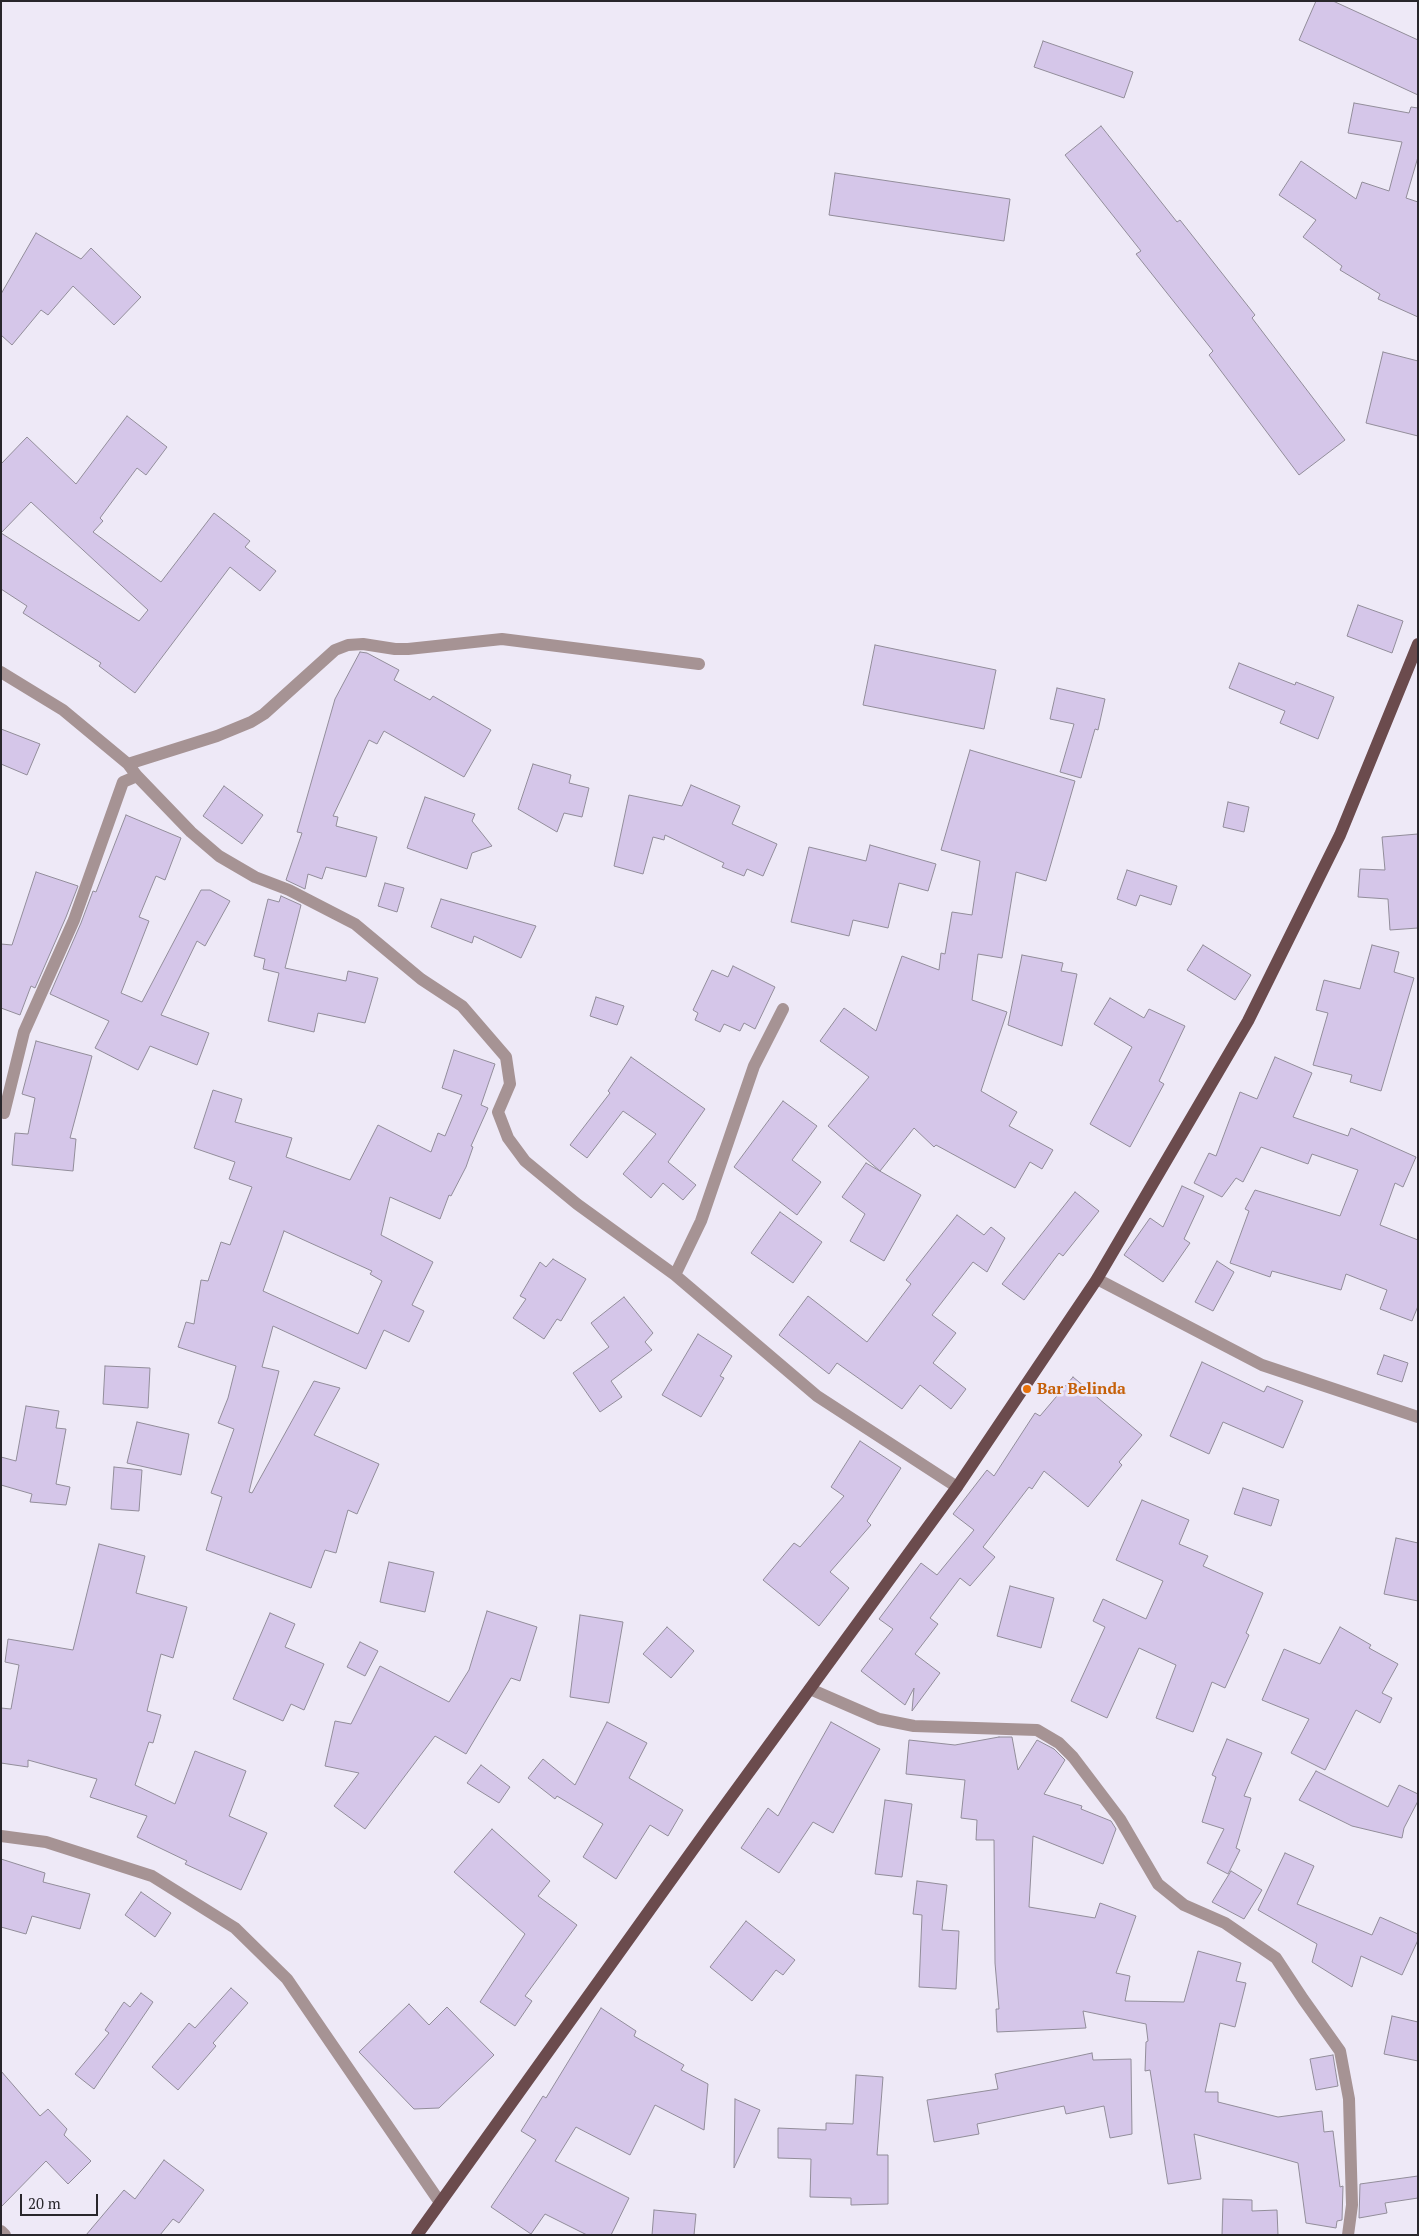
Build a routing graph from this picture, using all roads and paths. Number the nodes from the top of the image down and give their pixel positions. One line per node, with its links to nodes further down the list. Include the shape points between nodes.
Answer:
1 (1418, 644): 9 (main road, via 1340,835 1248,1021)
2 (699, 664): 4 (street, via 502,639 395,650 363,644 348,645 335,650 251,722 218,736)
3 (1, 672): 4 (street, via 63,710)
4 (128, 764): 5 (street)
5 (137, 776): 7 (street, via 123,782 74,920 24,1032); 8 (street, via 219,856 255,877 289,890 355,924 421,979 462,1006 506,1058 510,1084 498,1112 508,1138 525,1161 577,1204)
6 (783, 1009): 8 (street, via 754,1066 701,1221)
7 (4, 1114)
8 (675, 1275): 11 (street, via 817,1396)
9 (1096, 1279): 10 (street, via 1262,1365); 11 (main road)
10 (1418, 1418)
11 (957, 1487): 12 (main road)
12 (810, 1689): 14 (main road); 18 (street, via 879,1719 914,1726 1037,1730 1059,1743 1073,1757 1120,1819 1158,1884 1184,1905 1225,1924 1276,1958 1340,2051 1349,2099 1352,2205)
13 (1, 1836): 14 (street, via 46,1842 152,1876 235,1928 287,1979)
14 (439, 2202): 17 (main road)
15 (1, 2231): 16 (street)
16 (5, 2235)
17 (417, 2235)
18 (1348, 2235)

